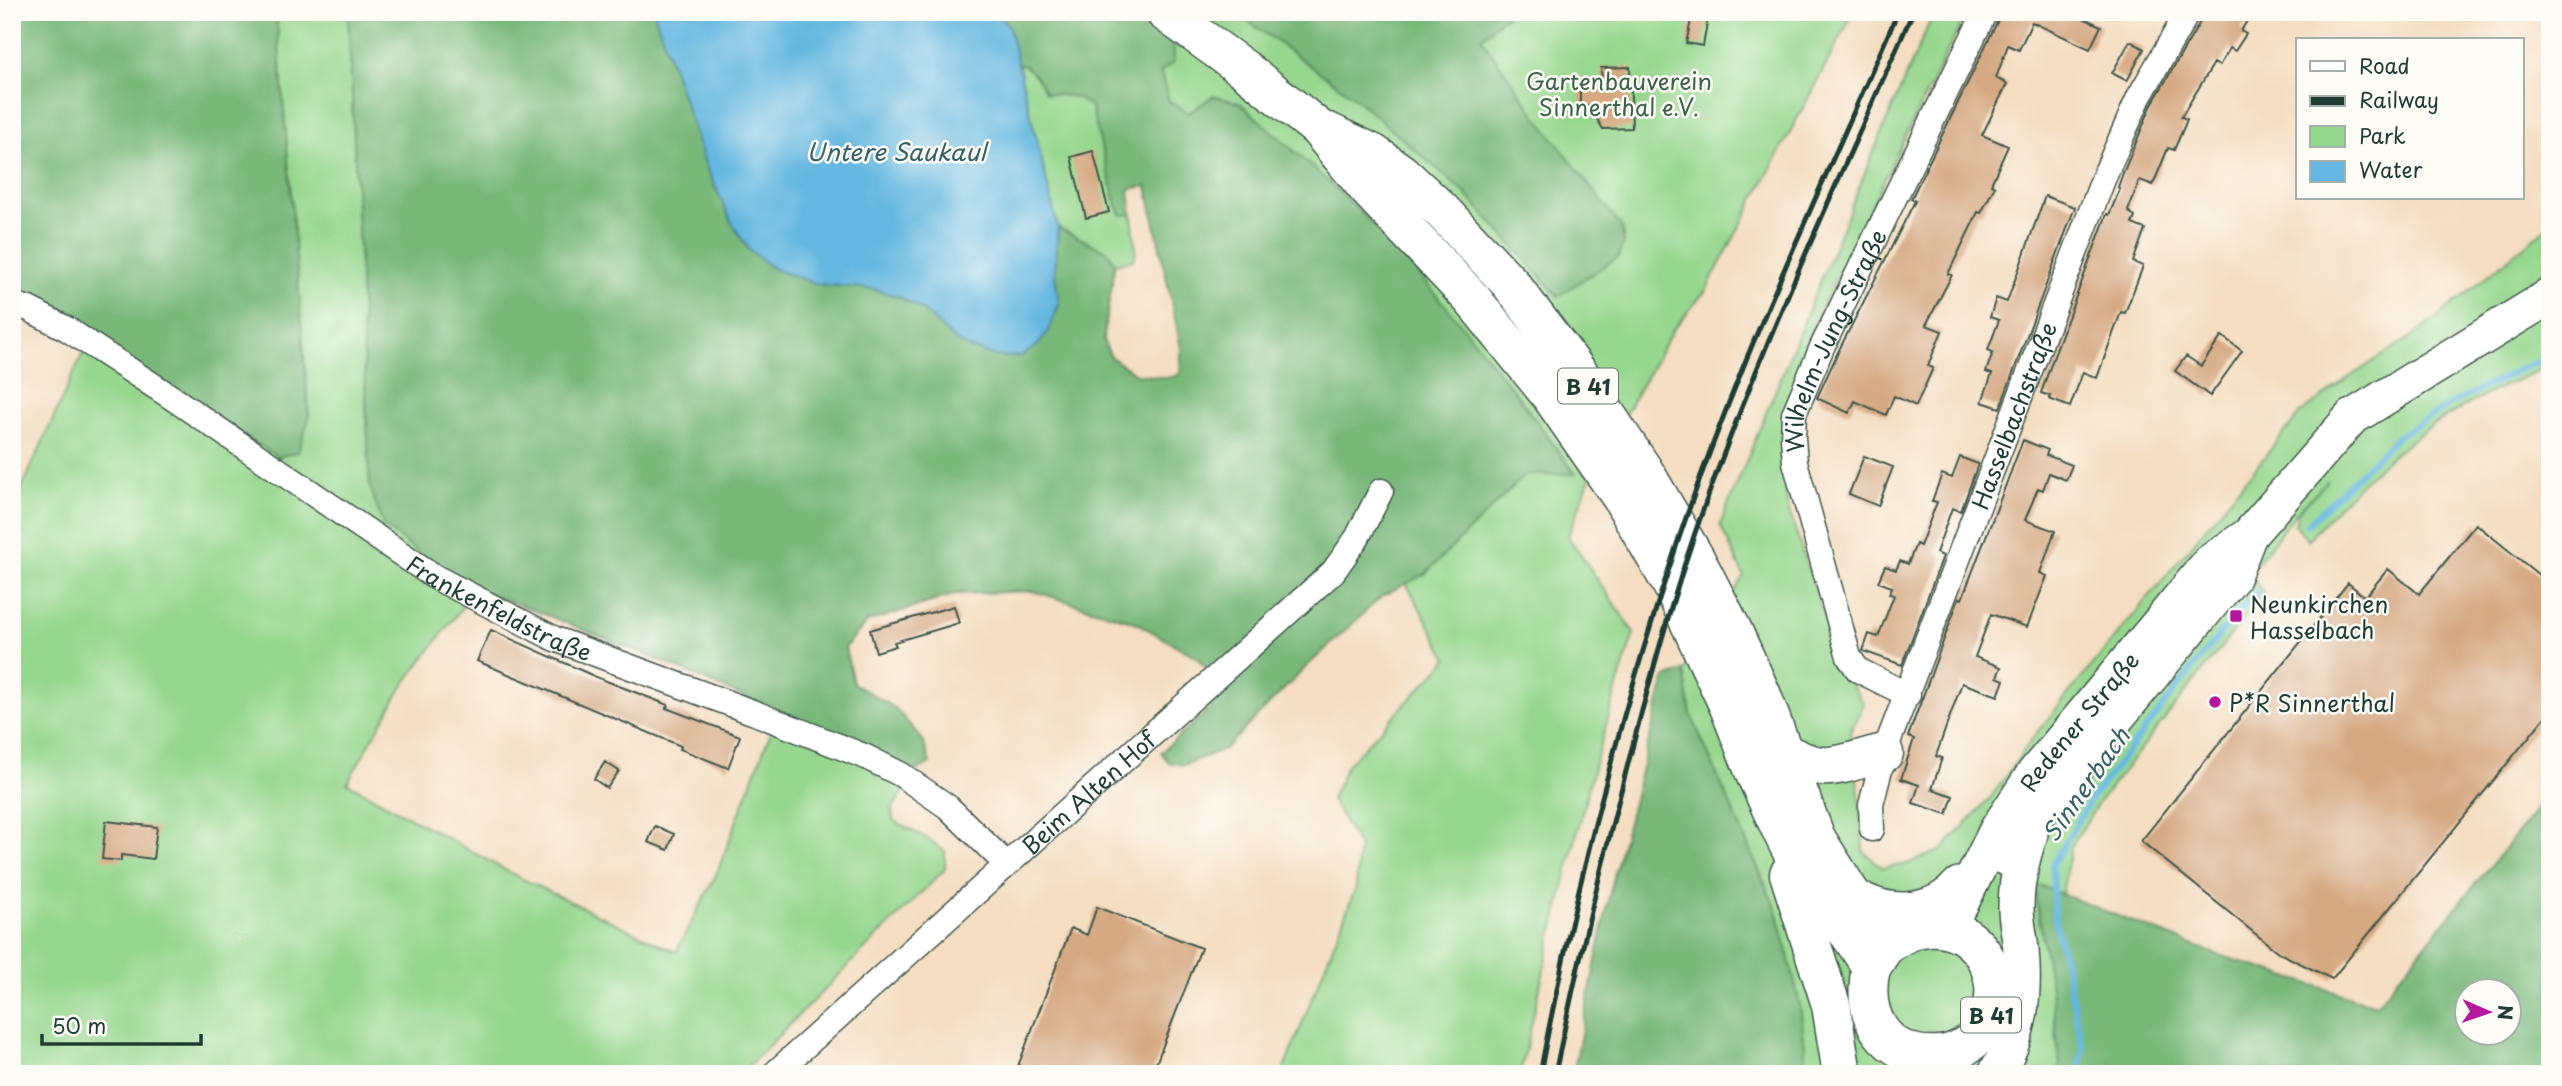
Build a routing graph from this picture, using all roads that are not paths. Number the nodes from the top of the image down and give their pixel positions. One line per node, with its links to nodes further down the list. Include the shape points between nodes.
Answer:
1 (1166, 12): 10 (main road, B 41, via 1318,128 1374,154 1401,173 1510,283 1582,378 1695,558 1733,631)
2 (1985, 12): 8 (street, Wilhelm-Jung-Straße, via 1794,414 1795,462 1849,657 1858,670)
3 (2188, 12): 8 (street, Hasselbachstraße, via 2139,97 2104,177)
4 (2550, 296): 7 (main road, Redener Straße, via 2350,418)
5 (12, 304): 16 (street, Frankenfeldstraße, via 67,329 435,577 555,639 755,713 900,774 948,807)
6 (1381, 491): 16 (street, Beim Alten Hof, via 1333,572)
7 (2249, 535): 13 (main road, Redener Straße, via 2232,579); 15 (main road, Redener Straße, via 2210,562 2034,774)
8 (1908, 695): 9 (street, Hasselbachstraße)
9 (1884, 753): 11 (main road); 14 (street, Hasselbachstraße, via 1871,805)
10 (1769, 763): 11 (main road, via 1802,762); 12 (main road, B 41); 20 (main road, B 41, via 1801,868); 24 (main road, B 41, via 1837,1028)
11 (1831, 768): 12 (main road, via 1811,790)
12 (1804, 810): 17 (main road, B 41)
13 (2037, 814): 19 (main road, Redener Straße, via 1983,898); 25 (main road, via 2017,895 2021,1011)
14 (1872, 829)
15 (1997, 830): 17 (main road, via 1957,887 1935,904 1894,910); 18 (main road, Redener Straße, via 1951,917)
16 (1006, 864): 23 (street, Beim Alten Hof)
17 (1850, 894): 18 (main road, B 41, via 1884,925)
18 (1924, 928): 19 (main road, B 41, via 1962,934); 20 (main road, via 1886,945)
19 (1973, 942): 22 (main road, B 41, via 1994,977 1990,1018 1963,1048)
20 (1871, 968): 21 (main road, B 41, via 1868,1005)
21 (1885, 1056): 22 (main road, B 41, via 1909,1053)
22 (1914, 1065)
23 (774, 1074)
24 (1842, 1074)
25 (1995, 1074)

